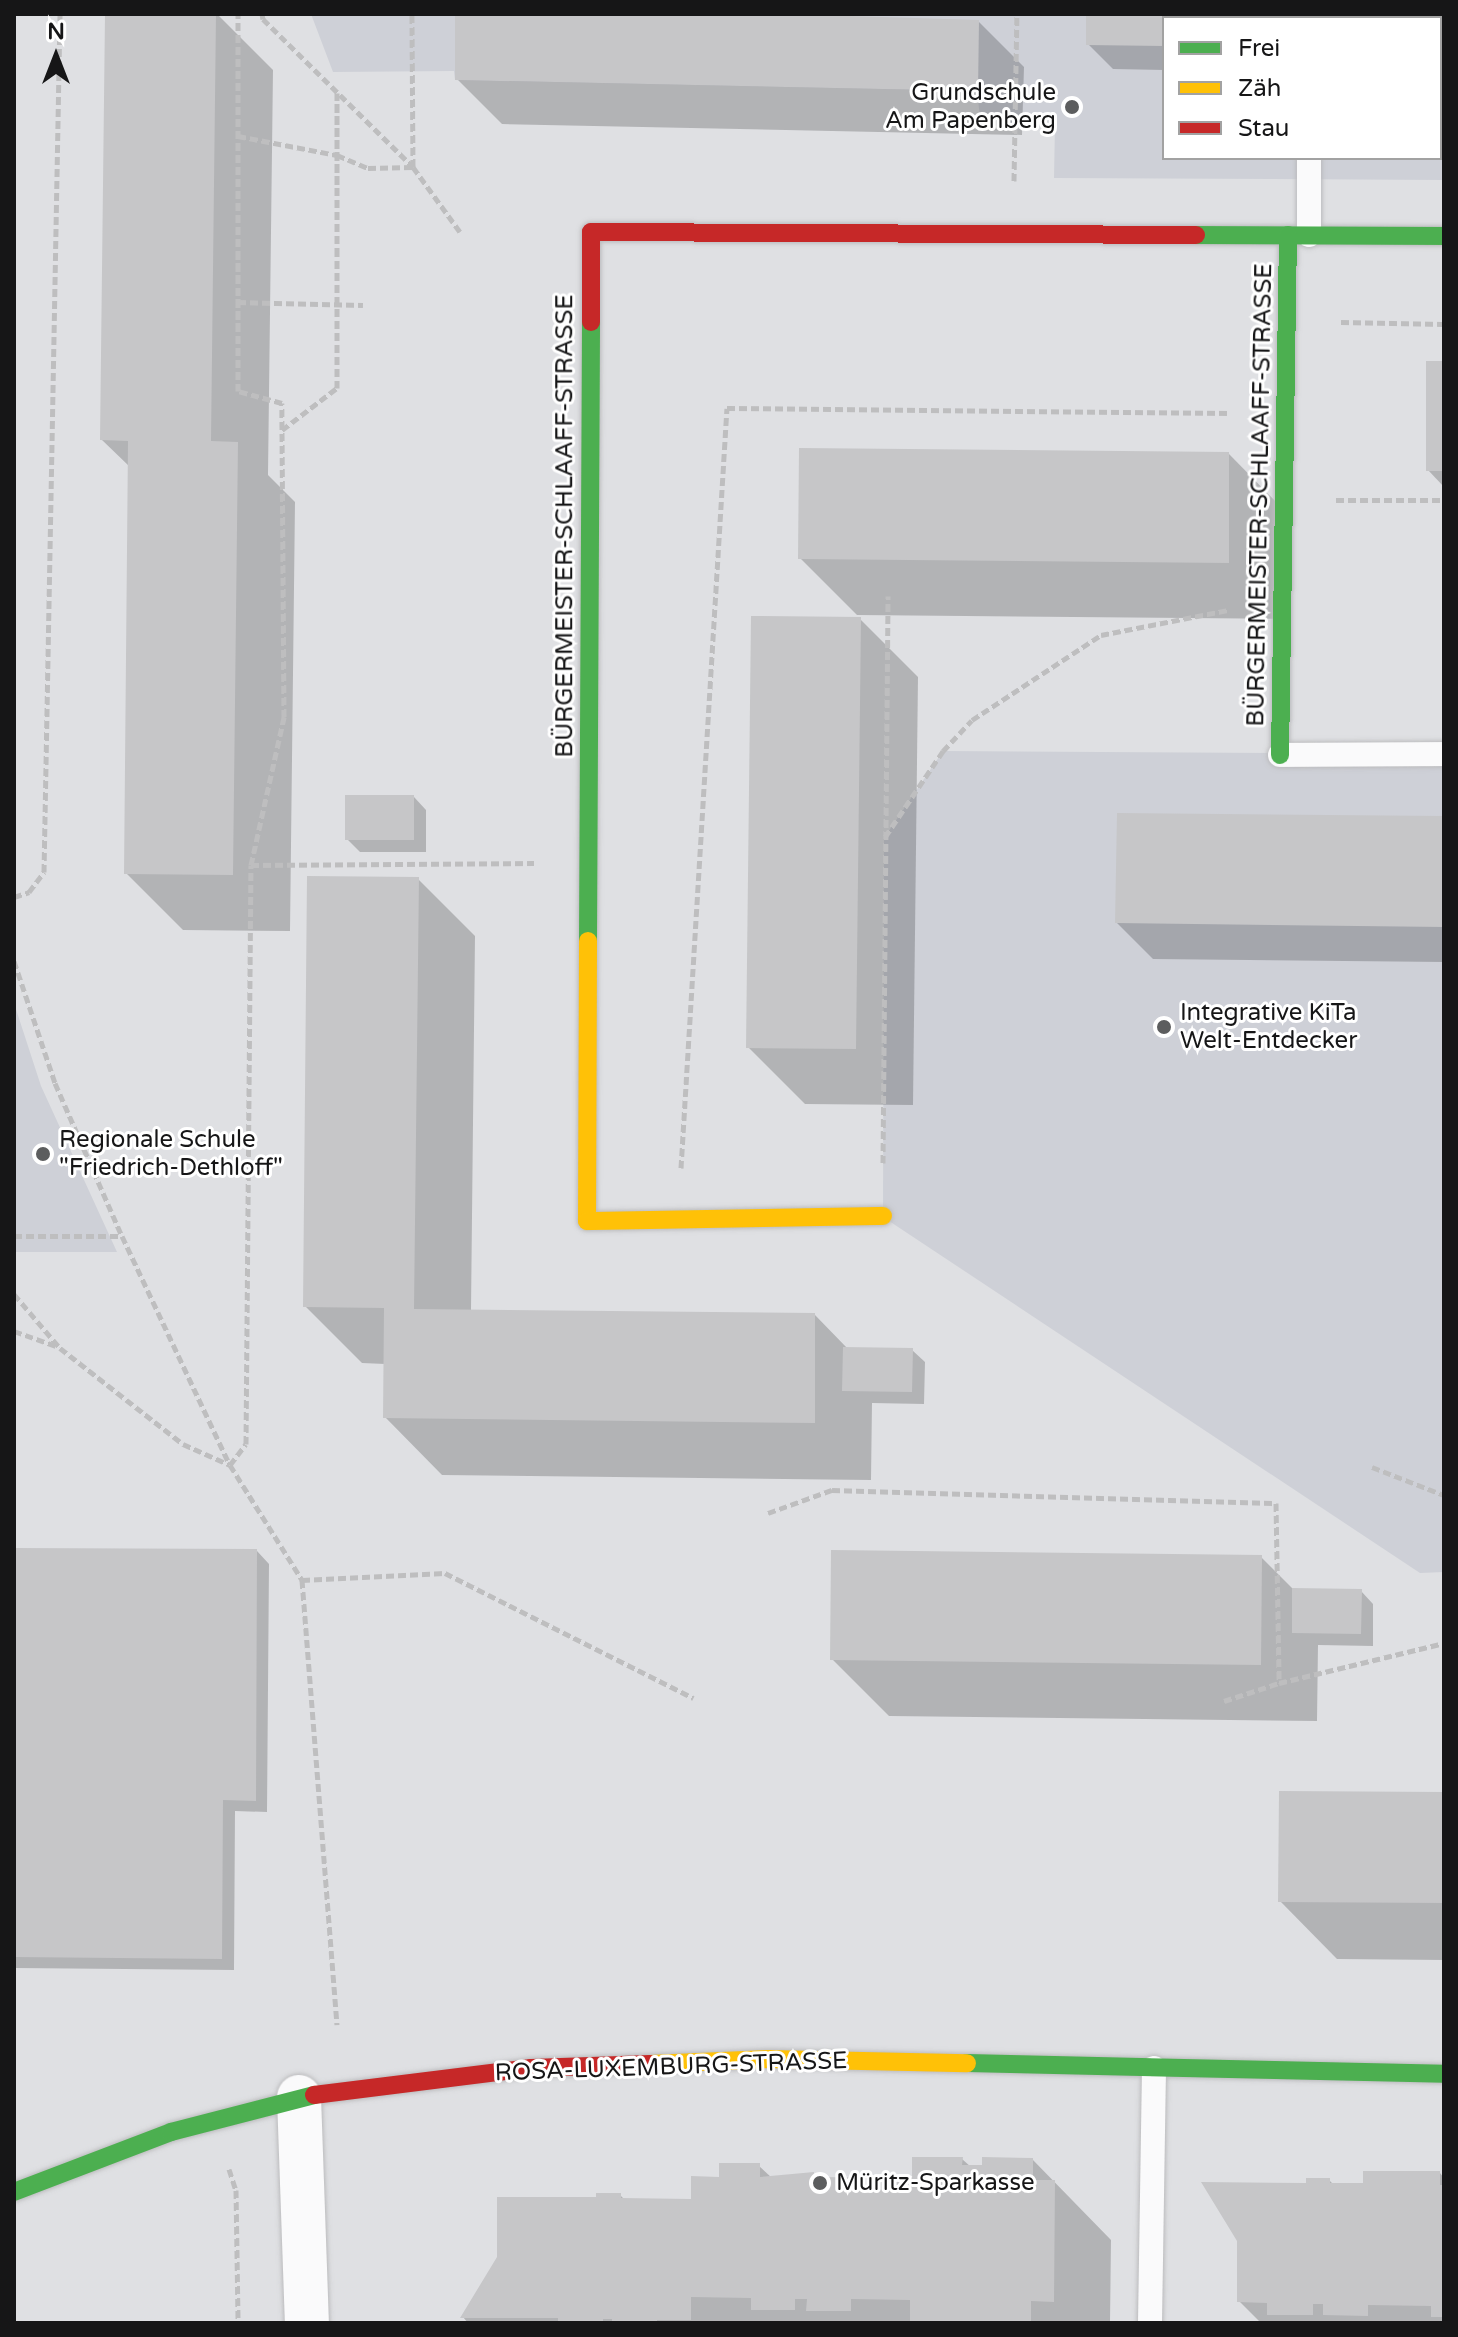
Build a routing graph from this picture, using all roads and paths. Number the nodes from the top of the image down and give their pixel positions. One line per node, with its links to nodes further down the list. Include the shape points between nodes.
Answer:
1 (60, 14): 31 (path, via 44,872 29,892)
2 (238, 14): 7 (path)
3 (262, 14): 6 (path)
4 (412, 14): 10 (path)
5 (1017, 14): 12 (path)
6 (337, 93): 8 (path); 10 (path)
7 (238, 136): 8 (path); 15 (path)
8 (337, 155): 10 (path, via 368,168); 16 (path)
9 (1309, 160): 13 (lane)
10 (413, 167): 11 (path)
11 (460, 232)
12 (1012, 234): 13 (street, BÜRGERMEISTER-SCHLAAFF-STRASSE); 29 (street, BÜRGERMEISTER-SCHLAAFF-STRASSE, via 591,232)
13 (1298, 235): 14 (street, BÜRGERMEISTER-SCHLAAFF-STRASSE); 18 (street, BÜRGERMEISTER-SCHLAAFF-STRASSE)
14 (1444, 236)
15 (238, 302): 16 (path); 21 (path, via 238,391 282,403)
16 (337, 304): 17 (path); 21 (path, via 337,388)
17 (363, 305)
18 (1285, 321): 19 (path); 20 (street, BÜRGERMEISTER-SCHLAAFF-STRASSE)
19 (1444, 324)
20 (1284, 414): 22 (street, BÜRGERMEISTER-SCHLAAFF-STRASSE); 34 (path, via 727,408)
21 (282, 430): 30 (path, via 284,717)
22 (1283, 500): 23 (path); 25 (street, BÜRGERMEISTER-SCHLAAFF-STRASSE)
23 (1444, 500)
24 (888, 596): 28 (path)
25 (1282, 599): 27 (street, BÜRGERMEISTER-SCHLAAFF-STRASSE); 28 (path, via 1101,635 972,720 943,751)
26 (1444, 754): 27 (lane)
27 (1280, 755)
28 (884, 838): 33 (path)
29 (586, 863): 30 (path); 34 (street, BÜRGERMEISTER-SCHLAAFF-STRASSE, via 587,1221)
30 (251, 865): 40 (path, via 246,1444)
31 (14, 897)
32 (14, 961): 36 (path, via 55,1083)
33 (883, 1216): 34 (street, BÜRGERMEISTER-SCHLAAFF-STRASSE)
34 (679, 1219)
35 (14, 1236): 36 (path)
36 (122, 1236): 40 (path)
37 (14, 1294): 39 (path)
38 (14, 1331): 39 (path)
39 (60, 1348): 40 (path, via 183,1444)
40 (230, 1465): 44 (path)
41 (1372, 1467): 42 (path)
42 (1444, 1495)
43 (768, 1513): 46 (path, via 832,1490 1276,1503)
44 (302, 1580): 47 (path, via 445,1573); 49 (path)
45 (1444, 1643): 46 (path)
46 (1279, 1683): 48 (path)
47 (693, 1698)
48 (1224, 1701)
49 (337, 2025)
50 (1154, 2068): 51 (street, ROSA-LUXEMBURG-STRASSE); 52 (street, ROSA-LUXEMBURG-STRASSE, via 769,2059 531,2068); 57 (lane)
51 (1444, 2074)
52 (299, 2097): 54 (street, ROSA-LUXEMBURG-STRASSE, via 171,2132); 56 (street)
53 (227, 2164): 55 (path, via 236,2190)
54 (14, 2192)
55 (238, 2323)
56 (307, 2323)
57 (1150, 2323)

